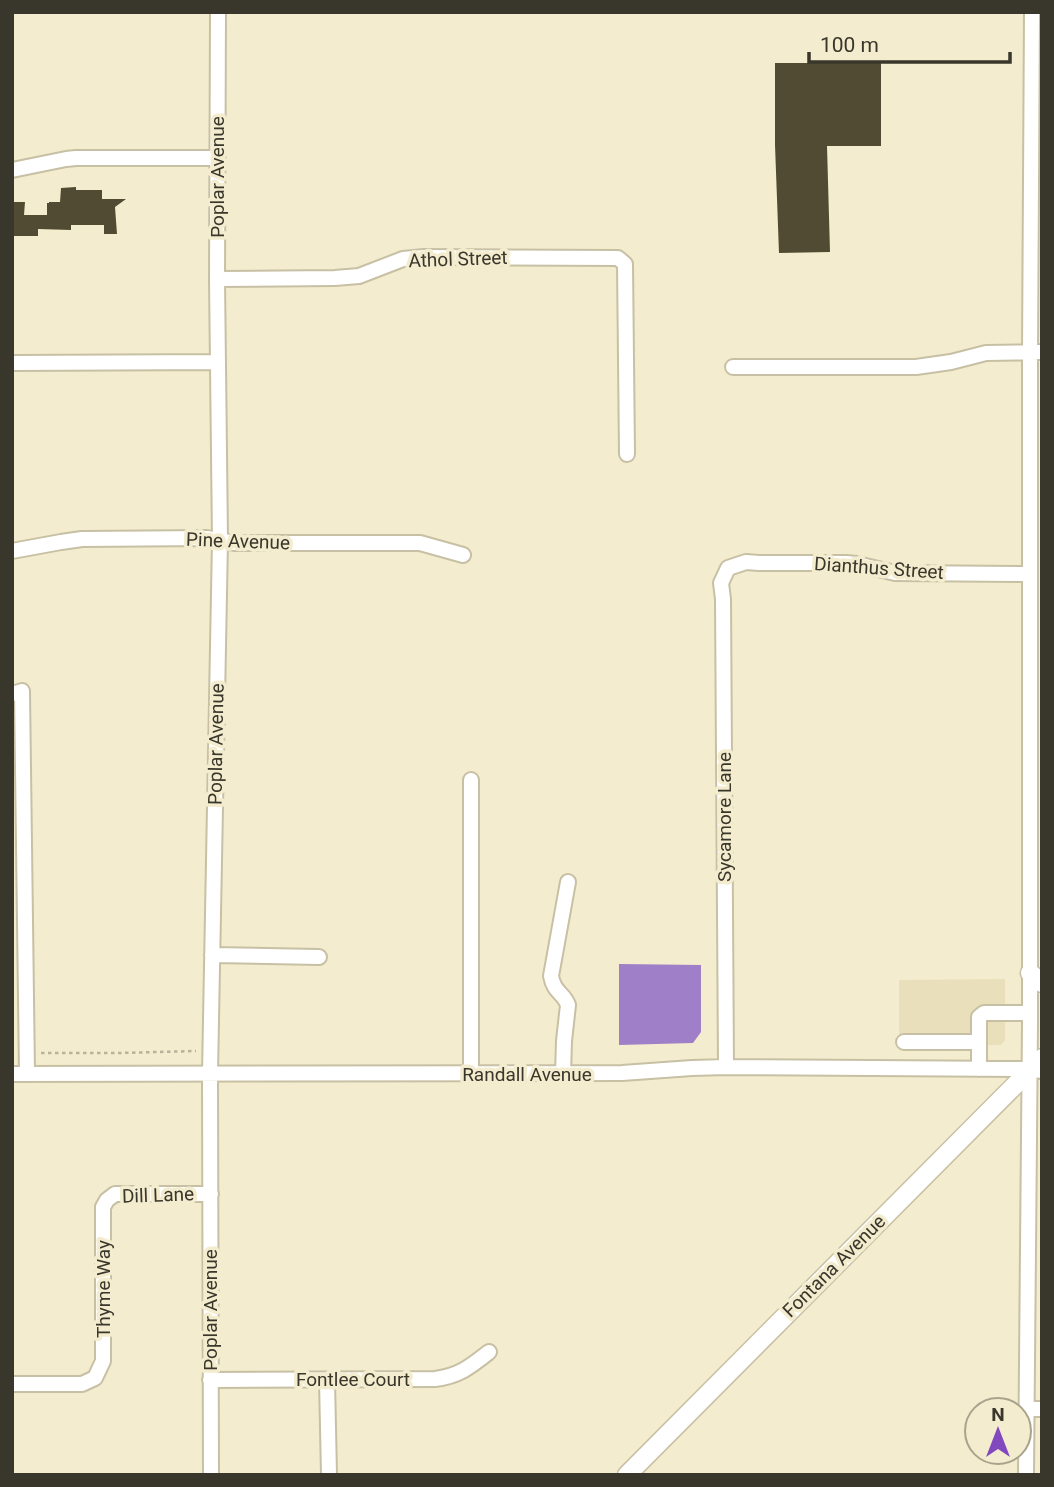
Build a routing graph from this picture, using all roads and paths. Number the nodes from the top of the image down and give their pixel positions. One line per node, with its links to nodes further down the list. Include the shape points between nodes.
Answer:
1 (218, 12): 3 (street, Poplar Avenue)
2 (1031, 12): 4 (street)
3 (217, 158): 5 (street, via 76,158); 6 (street, Poplar Avenue)
4 (1037, 160): 7 (street)
5 (12, 170)
6 (217, 279): 8 (street, Poplar Avenue); 11 (street, Athol Street, via 359,276 403,259 424,257 618,257 625,264)
7 (1036, 352): 10 (street, via 986,353 916,367); 16 (street)
8 (218, 362): 9 (street); 12 (street, Poplar Avenue)
9 (12, 363)
10 (733, 367)
11 (627, 454)
12 (220, 540): 13 (street, Pine Avenue, via 82,540); 14 (street, Pine Avenue, via 420,543); 21 (street, Poplar Avenue)
13 (12, 551)
14 (463, 555)
15 (728, 568): 16 (street, Dianthus Street, via 746,562 846,563 895,573); 31 (street, Sycamore Lane, via 721,583)
16 (1030, 573): 19 (street)
17 (17, 693): 34 (street)
18 (471, 780): 36 (street)
19 (1036, 844): 23 (street)
20 (568, 882): 37 (street, via 551,976 552,986 568,1006)
21 (212, 955): 22 (street); 35 (street, Poplar Avenue)
22 (320, 957)
23 (1036, 978): 24 (street)
24 (1030, 1013): 27 (street, via 984,1013 979,1017); 30 (street)
25 (904, 1042): 26 (street)
26 (923, 1042): 27 (street); 32 (street)
27 (979, 1042): 33 (street)
28 (196, 1051): 29 (path)
29 (41, 1053)
30 (1038, 1066): 33 (street, Randall Avenue); 44 (street); 47 (main road, Fontana Avenue)
31 (726, 1067): 32 (street, Randall Avenue); 37 (street, Randall Avenue)
32 (923, 1069): 33 (street, Randall Avenue)
33 (979, 1069)
34 (20, 1074): 35 (street, Randall Avenue)
35 (210, 1074): 36 (street, Randall Avenue); 38 (street, Poplar Avenue)
36 (471, 1074): 37 (street, Randall Avenue)
37 (564, 1074)
38 (211, 1194): 39 (street, Dill Lane, via 115,1194); 41 (street, Poplar Avenue)
39 (107, 1200): 43 (street, Thyme Way, via 103,1207 103,1361 94,1378 82,1384)
40 (489, 1352): 42 (street, Fontlee Court, via 449,1377)
41 (210, 1380): 42 (street, Fontlee Court); 45 (street, Poplar Avenue)
42 (327, 1380): 46 (street)
43 (12, 1384)
44 (1034, 1409): 48 (street)
45 (211, 1475)
46 (329, 1475)
47 (627, 1475)
48 (1026, 1475)

